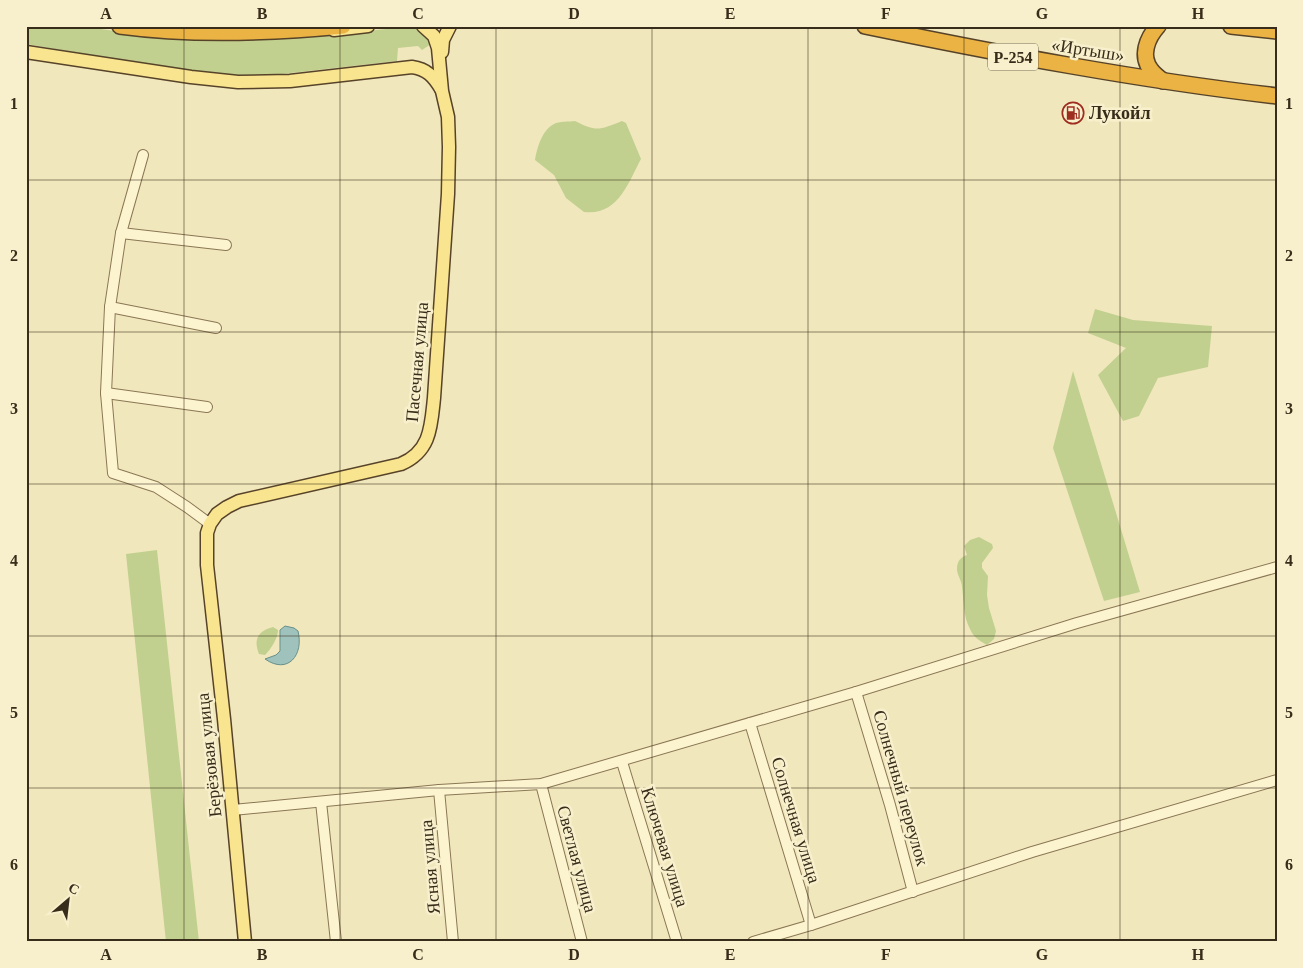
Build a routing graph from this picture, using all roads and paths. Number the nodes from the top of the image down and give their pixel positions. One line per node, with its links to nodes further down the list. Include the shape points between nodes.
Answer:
1 (120, 26): 9 (highway, via 208,33)
2 (343, 26): 9 (highway)
3 (368, 26): 9 (main road)
4 (423, 26): 12 (main road, via 437,41)
5 (450, 26): 12 (main road, via 443,40)
6 (865, 26): 13 (highway, «Иртыш» / Р-254, via 1024,59)
7 (1158, 26): 13 (highway, via 1151,33 1146,51 1151,70)
8 (1231, 26): 10 (highway)
9 (302, 30)
10 (1277, 31)
11 (26, 52): 14 (main road, via 238,82 290,81 412,67 428,72)
12 (440, 65): 14 (main road, Пасечная улица)
13 (1163, 81): 15 (highway, «Иртыш» / Р-254)
14 (442, 91): 23 (main road, Пасечная улица, via 448,117 448,194 434,398 431,426 424,445 412,460 401,464 239,501 217,514)
15 (1277, 96)
16 (143, 155): 17 (street)
17 (122, 233): 18 (street); 19 (street)
18 (226, 245)
19 (110, 307): 20 (street); 21 (street)
20 (216, 328)
21 (106, 393): 22 (street); 23 (street, via 113,473 156,487)
22 (207, 407)
23 (210, 524): 32 (main road, Берёзовая улица, via 207,565)
24 (1277, 567): 25 (street, via 1077,623)
25 (856, 692): 26 (street); 33 (street, Солнечный переулок)
26 (750, 723): 27 (street); 34 (street, Солнечная улица)
27 (622, 762): 29 (street); 39 (street, Ключевая улица)
28 (1277, 780): 33 (street, via 1032,852)
29 (540, 784): 30 (street); 38 (street, Светлая улица)
30 (440, 790): 31 (street); 37 (street, Ясная улица)
31 (321, 802): 32 (street); 36 (street)
32 (232, 810): 35 (main road, Берёзовая улица)
33 (913, 892): 34 (street)
34 (811, 925): 40 (street)
35 (245, 942)
36 (336, 942)
37 (453, 942)
38 (582, 942)
39 (677, 942)
40 (753, 942)

